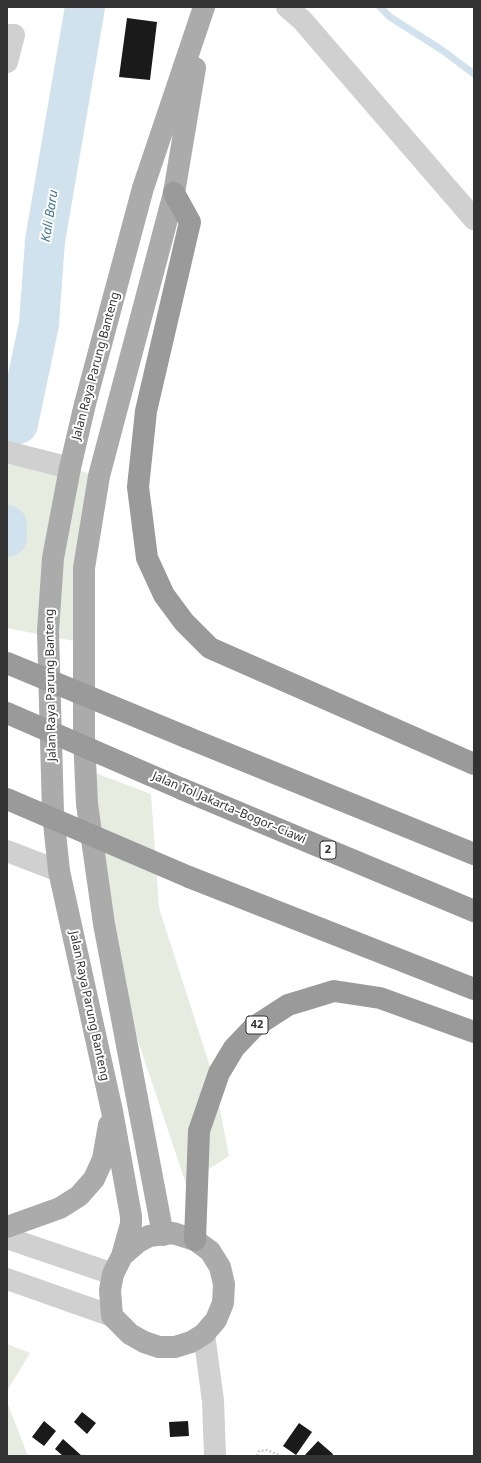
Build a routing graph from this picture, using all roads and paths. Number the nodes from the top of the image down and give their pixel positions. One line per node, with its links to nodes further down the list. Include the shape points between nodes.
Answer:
1 (204, 7): 5 (main road, Jalan Raya Parung Banteng); 6 (main road, Jalan Raya Parung Banteng)
2 (287, 7): 7 (street, via 302,20)
3 (7, 35): 4 (street, via 14,34)
4 (7, 62)
5 (143, 188): 6 (main road); 9 (main road, Jalan Raya Parung Banteng)
6 (174, 193): 12 (highway, via 190,222 146,412 138,487 147,558 164,595 184,622 210,648); 22 (main road, Jalan Raya Parung Banteng, via 99,476 84,568 84,737 87,804 104,924)
7 (474, 218)
8 (7, 452): 9 (street)
9 (70, 468): 16 (main road, Jalan Raya Parung Banteng, via 53,558 48,630 53,813)
10 (7, 663): 15 (highway, bridge)
11 (7, 713): 17 (highway, Jalan Tol Jakarta–Bogor–Ciawi / 2, bridge)
12 (474, 764)
13 (7, 799): 18 (highway, bridge, via 189,877)
14 (14, 854): 16 (street)
15 (474, 854)
16 (60, 871): 20 (main road, Jalan Raya Parung Banteng)
17 (474, 911)
18 (474, 989)
19 (474, 1032): 24 (highway, 42, via 380,998 334,991 288,1004 254,1027 234,1048 219,1073 199,1131)
20 (112, 1111): 21 (main road, via 103,1159 94,1179 79,1196 60,1208); 25 (main road, Jalan Raya Parung Banteng, via 131,1216 131,1224)
21 (7, 1227)
22 (163, 1235): 24 (main road, via 172,1233); 25 (main road, via 149,1236 138,1242)
23 (7, 1238): 25 (street)
24 (195, 1240): 28 (main road, via 210,1251 220,1267 224,1284 221,1308 216,1320)
25 (118, 1265): 27 (main road, via 110,1290)
26 (7, 1279): 27 (street)
27 (112, 1316): 28 (main road, via 130,1334 159,1347 175,1347)
28 (204, 1334): 29 (street, via 213,1401)
29 (215, 1456)
30 (257, 1456): 31 (path, via 259,1451 267,1450)
31 (281, 1456)

